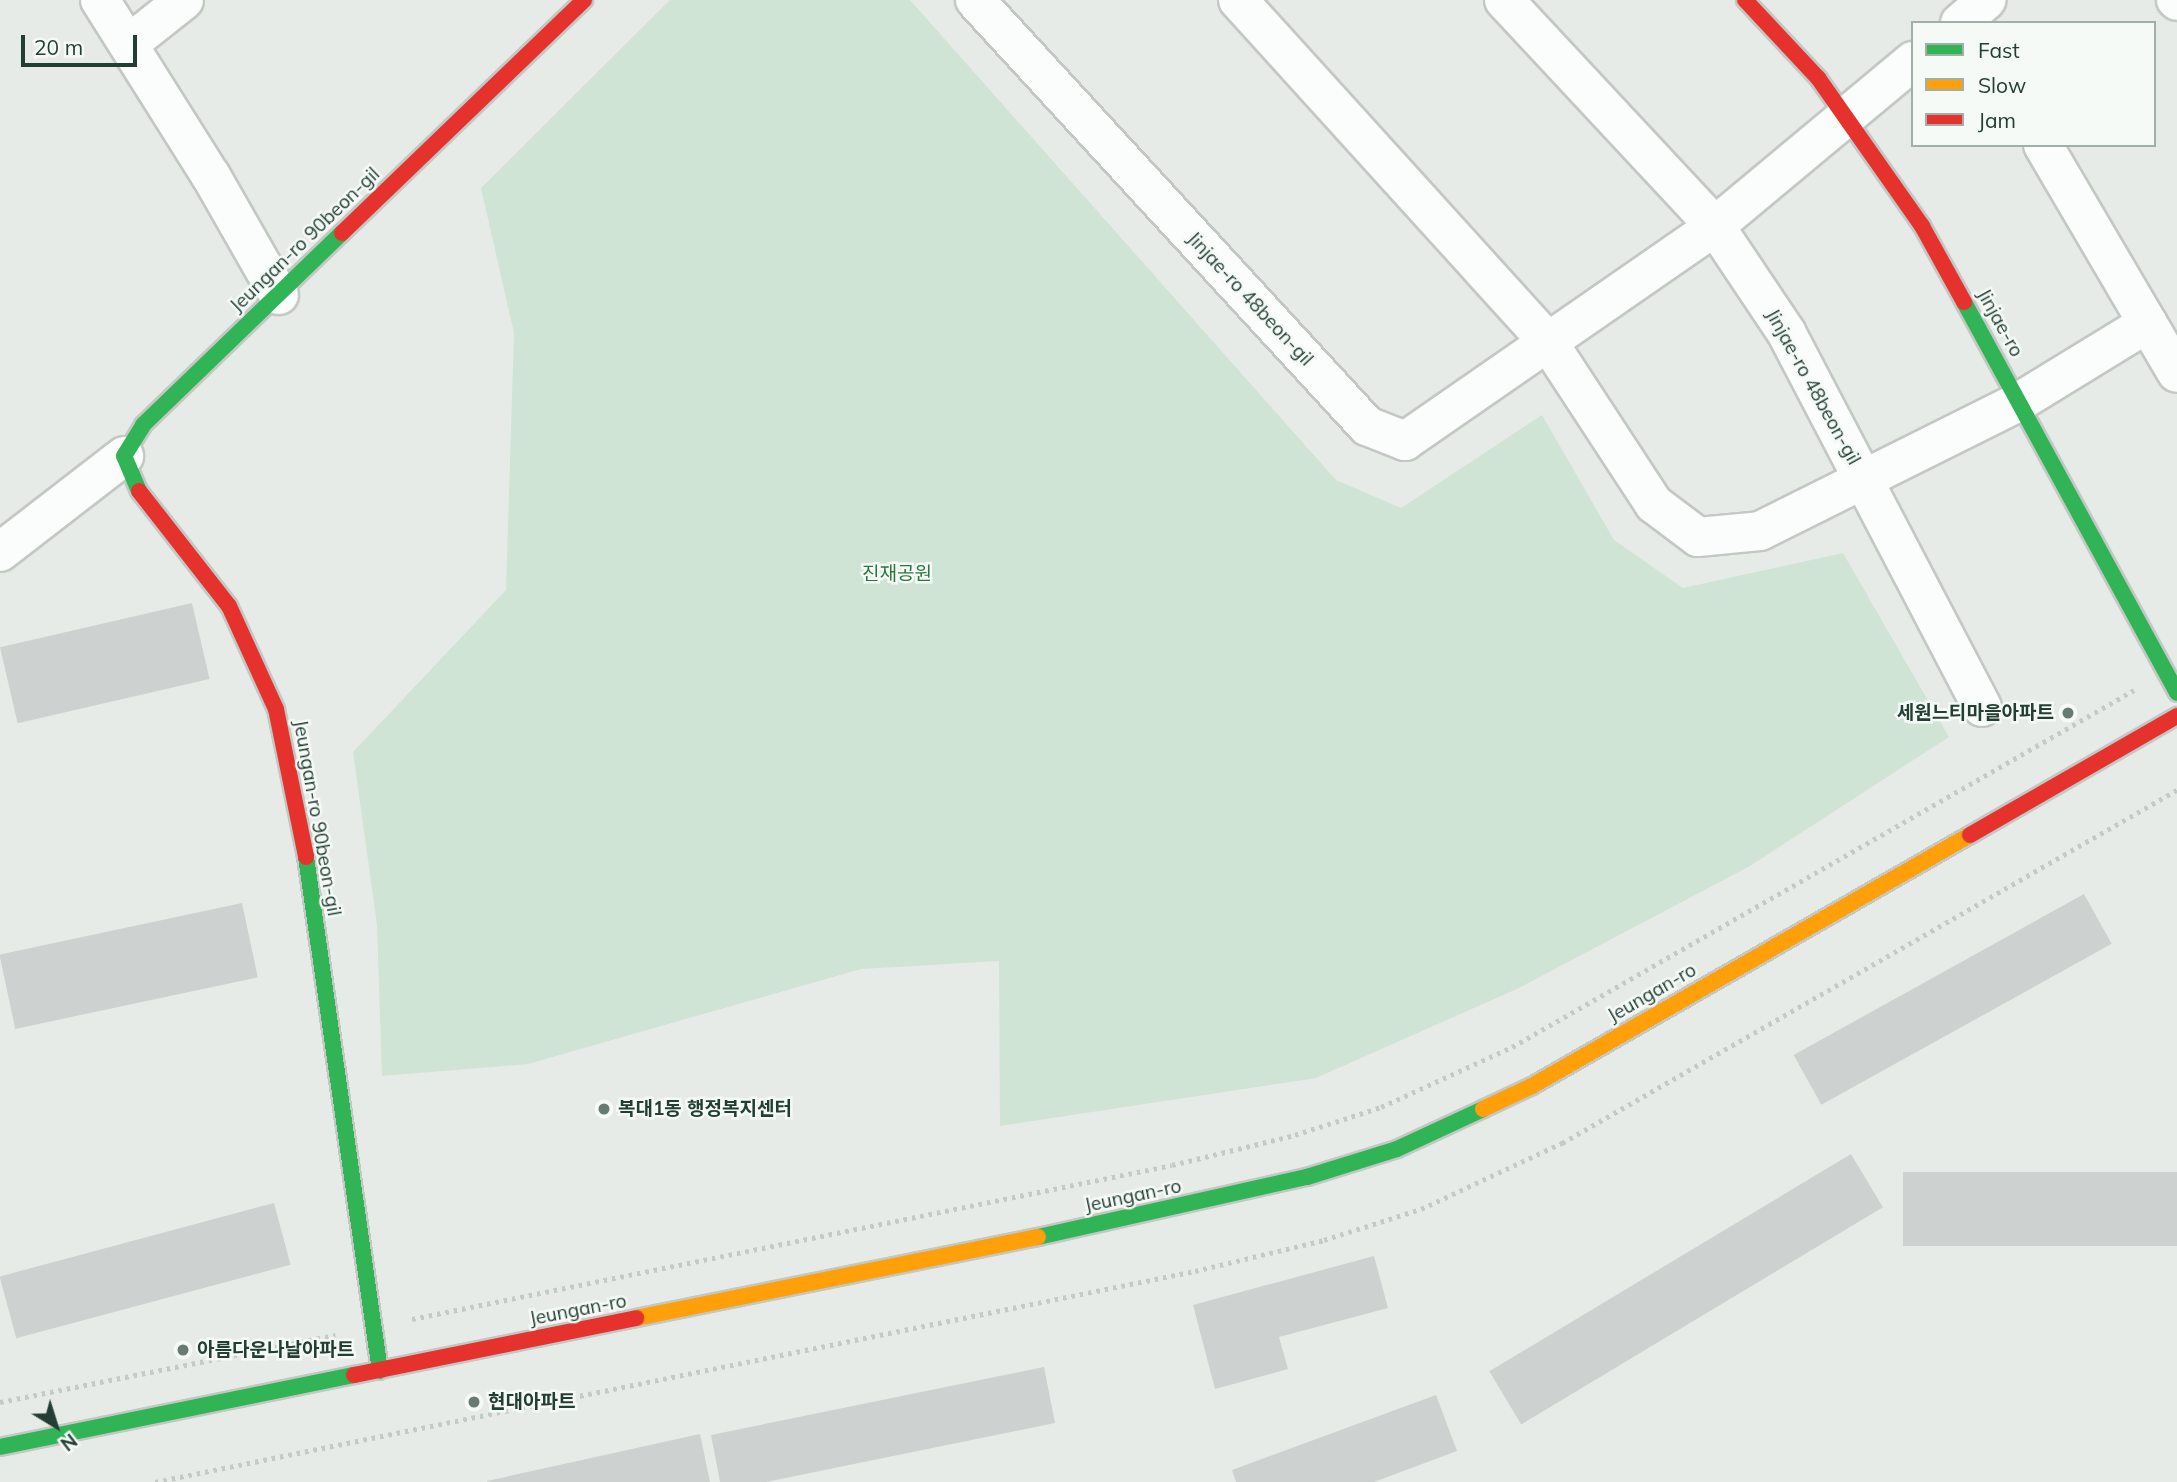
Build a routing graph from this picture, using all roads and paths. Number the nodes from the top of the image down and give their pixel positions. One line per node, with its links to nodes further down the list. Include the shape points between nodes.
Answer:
1 (100, 0): 8 (street)
2 (184, 0): 8 (street)
3 (583, 0): 13 (street, Jeungan-ro 90beon-gil)
4 (1238, 0): 15 (street, Jinjae-ro 48beon-gil)
5 (1504, 0): 12 (street, Jinjae-ro 48beon-gil)
6 (1745, 0): 10 (street, Jinjae-ro)
7 (988, 4): 15 (street, Jinjae-ro 48beon-gil, via 1367,426 1405,441)
8 (130, 43): 13 (street)
9 (1911, 63): 10 (street, Jinjae-ro 48beon-gil)
10 (1846, 115): 12 (street, Jinjae-ro 48beon-gil); 17 (street, Jinjae-ro, via 1922,226)
11 (2044, 147): 14 (street)
12 (1715, 226): 15 (street, Jinjae-ro 48beon-gil); 19 (street, Jinjae-ro 48beon-gil, via 1786,332)
13 (278, 295): 18 (street, Jeungan-ro 90beon-gil, via 143,425)
14 (2148, 323): 16 (street); 17 (street)
15 (1548, 342): 19 (street, Jinjae-ro 48beon-gil, via 1654,504 1698,537 1760,531)
16 (2177, 373)
17 (2019, 402): 19 (street); 21 (street, Jinjae-ro)
18 (124, 456): 20 (street); 25 (street, Jeungan-ro 90beon-gil, via 139,491 229,606 276,709 303,835)
19 (1864, 478): 23 (street, Jinjae-ro 48beon-gil)
20 (0, 552)
21 (2166, 672): 22 (street, Jinjae-ro); 25 (path, via 1512,1047 1381,1107 1295,1135 1171,1165)
22 (2177, 693)
23 (1982, 707)
24 (2177, 716): 26 (street, Jeungan-ro, via 1532,1086 1397,1149 1181,1208)
25 (374, 1327): 26 (street, Jeungan-ro 90beon-gil); 27 (path)
26 (380, 1371): 28 (street, Jeungan-ro)
27 (0, 1402)
28 (0, 1447)

